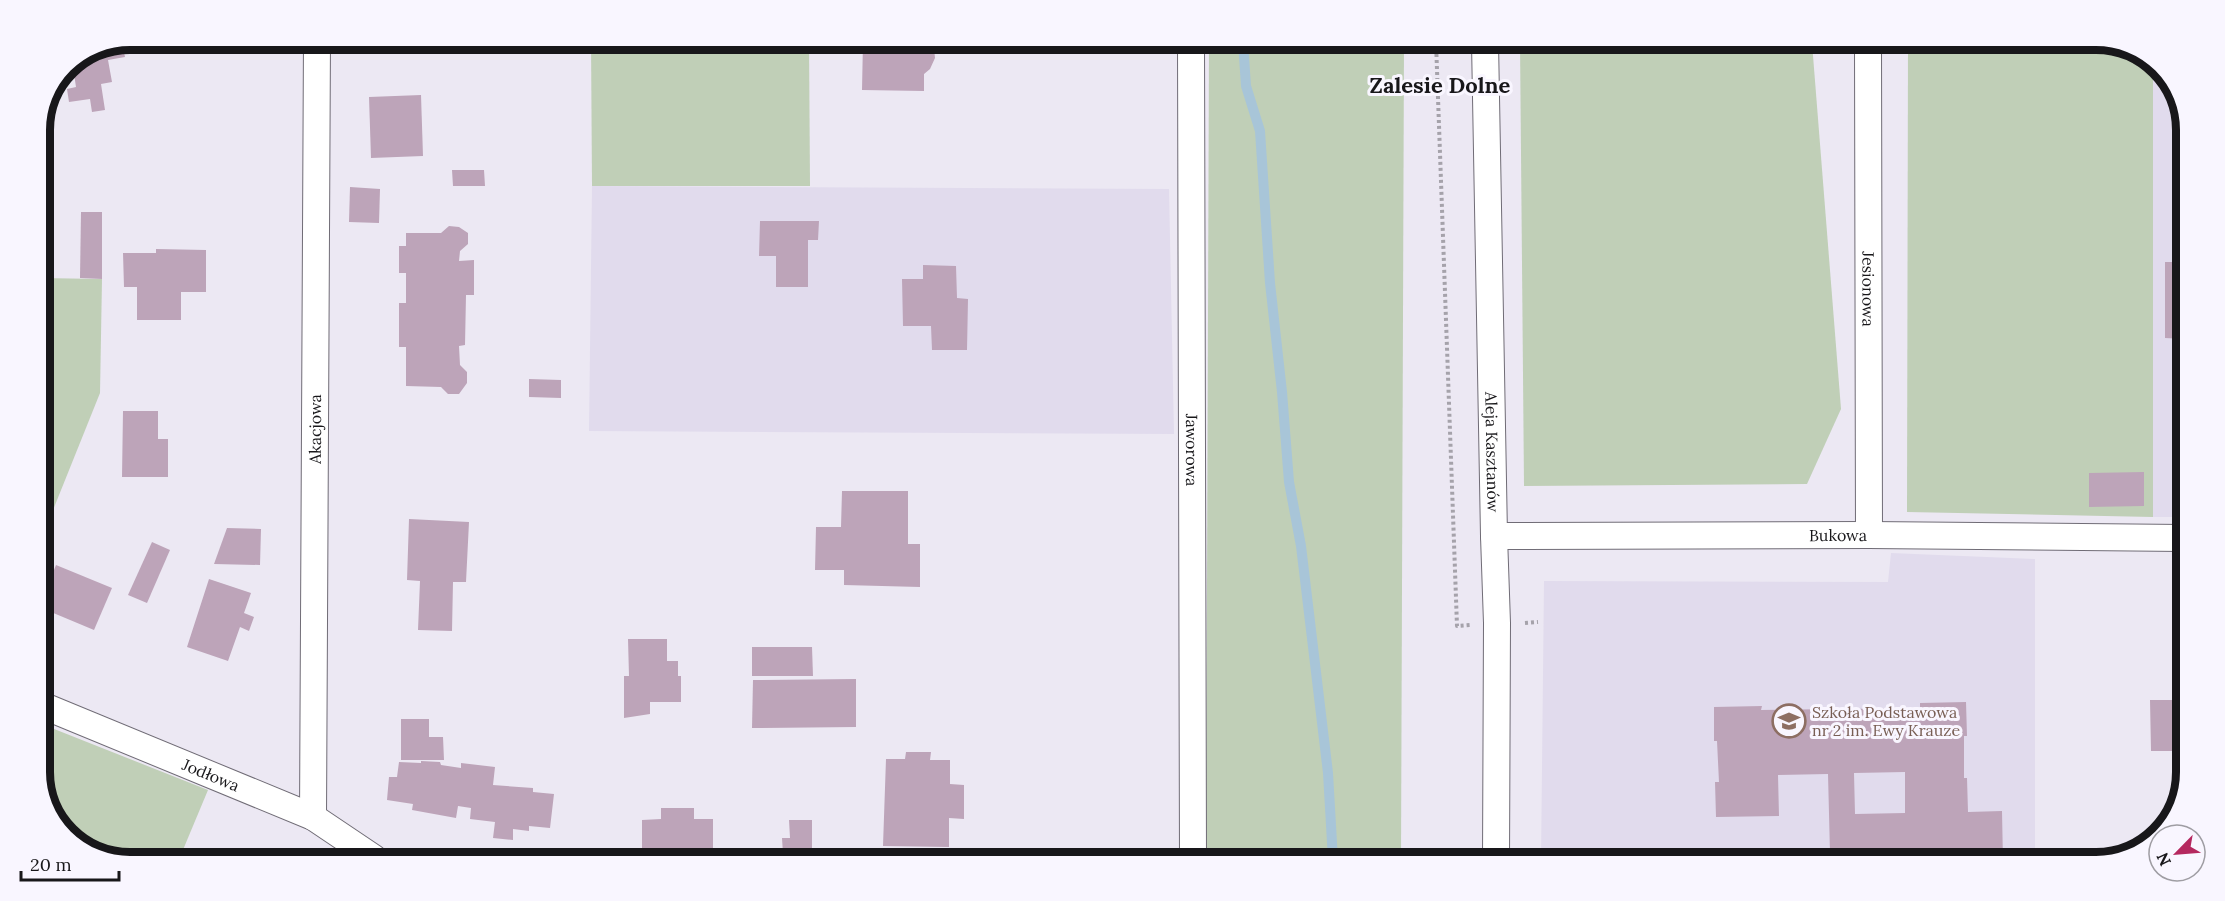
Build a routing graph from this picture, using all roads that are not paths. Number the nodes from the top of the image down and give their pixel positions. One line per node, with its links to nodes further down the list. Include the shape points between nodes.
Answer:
1 (318, 49): 9 (street, Akacjowa)
2 (1191, 49): 11 (street, Jaworowa)
3 (1485, 49): 6 (street, Aleja Kasztanów)
4 (1868, 49): 5 (street, Jesionowa)
5 (1869, 535): 6 (street, Bukowa); 7 (street, Bukowa)
6 (1494, 536): 12 (street, Aleja Kasztanów)
7 (2176, 538)
8 (50, 709): 9 (street, Jodłowa)
9 (313, 817): 10 (street, Jodłowa)
10 (366, 852)
11 (1193, 852)
12 (1496, 852)

